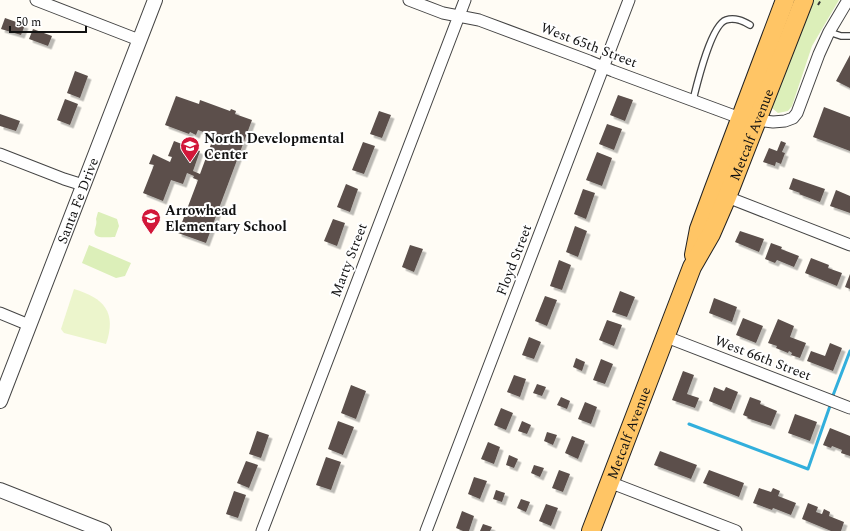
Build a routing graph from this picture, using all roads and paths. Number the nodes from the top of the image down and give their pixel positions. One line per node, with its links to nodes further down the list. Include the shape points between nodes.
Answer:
1 (36, 0): 13 (street)
2 (155, 0): 13 (street, Santa Fe Drive)
3 (409, 0): 9 (street, West 65th Street, via 443,13)
4 (465, 0): 9 (street, Marty Street)
5 (629, 0): 14 (street, Floyd Street)
6 (785, 0): 16 (main road, Metcalf Avenue)
7 (804, 0): 16 (main road, Metcalf Avenue)
8 (848, 0): 11 (street)
9 (459, 15): 14 (street, West 65th Street, via 486,22); 29 (street, Marty Street)
10 (750, 25): 15 (lane, via 733,19 719,24)
11 (829, 32): 12 (lane); 16 (street, West 65th Street, via 793,118 773,122)
12 (850, 36)
13 (139, 40): 18 (street, Santa Fe Drive)
14 (603, 68): 15 (street, West 65th Street); 30 (street, Floyd Street)
15 (692, 100): 16 (street, West 65th Street)
16 (749, 119): 19 (main road, Metcalf Avenue)
17 (0, 154): 18 (street)
18 (83, 185): 22 (street, Santa Fe Drive)
19 (720, 194): 20 (street); 23 (main road, Metcalf Avenue, via 711,234 692,266)
20 (850, 244)
21 (0, 313): 22 (street)
22 (29, 325): 24 (street, Santa Fe Drive)
23 (664, 336): 25 (street, West 66th Street); 26 (main road, Metcalf Avenue)
24 (0, 401)
25 (850, 408)
26 (610, 482): 31 (main road, Metcalf Avenue); 32 (street)
27 (0, 490): 28 (street)
28 (104, 531)
29 (262, 531)
30 (426, 531)
31 (591, 531)
32 (736, 531)

